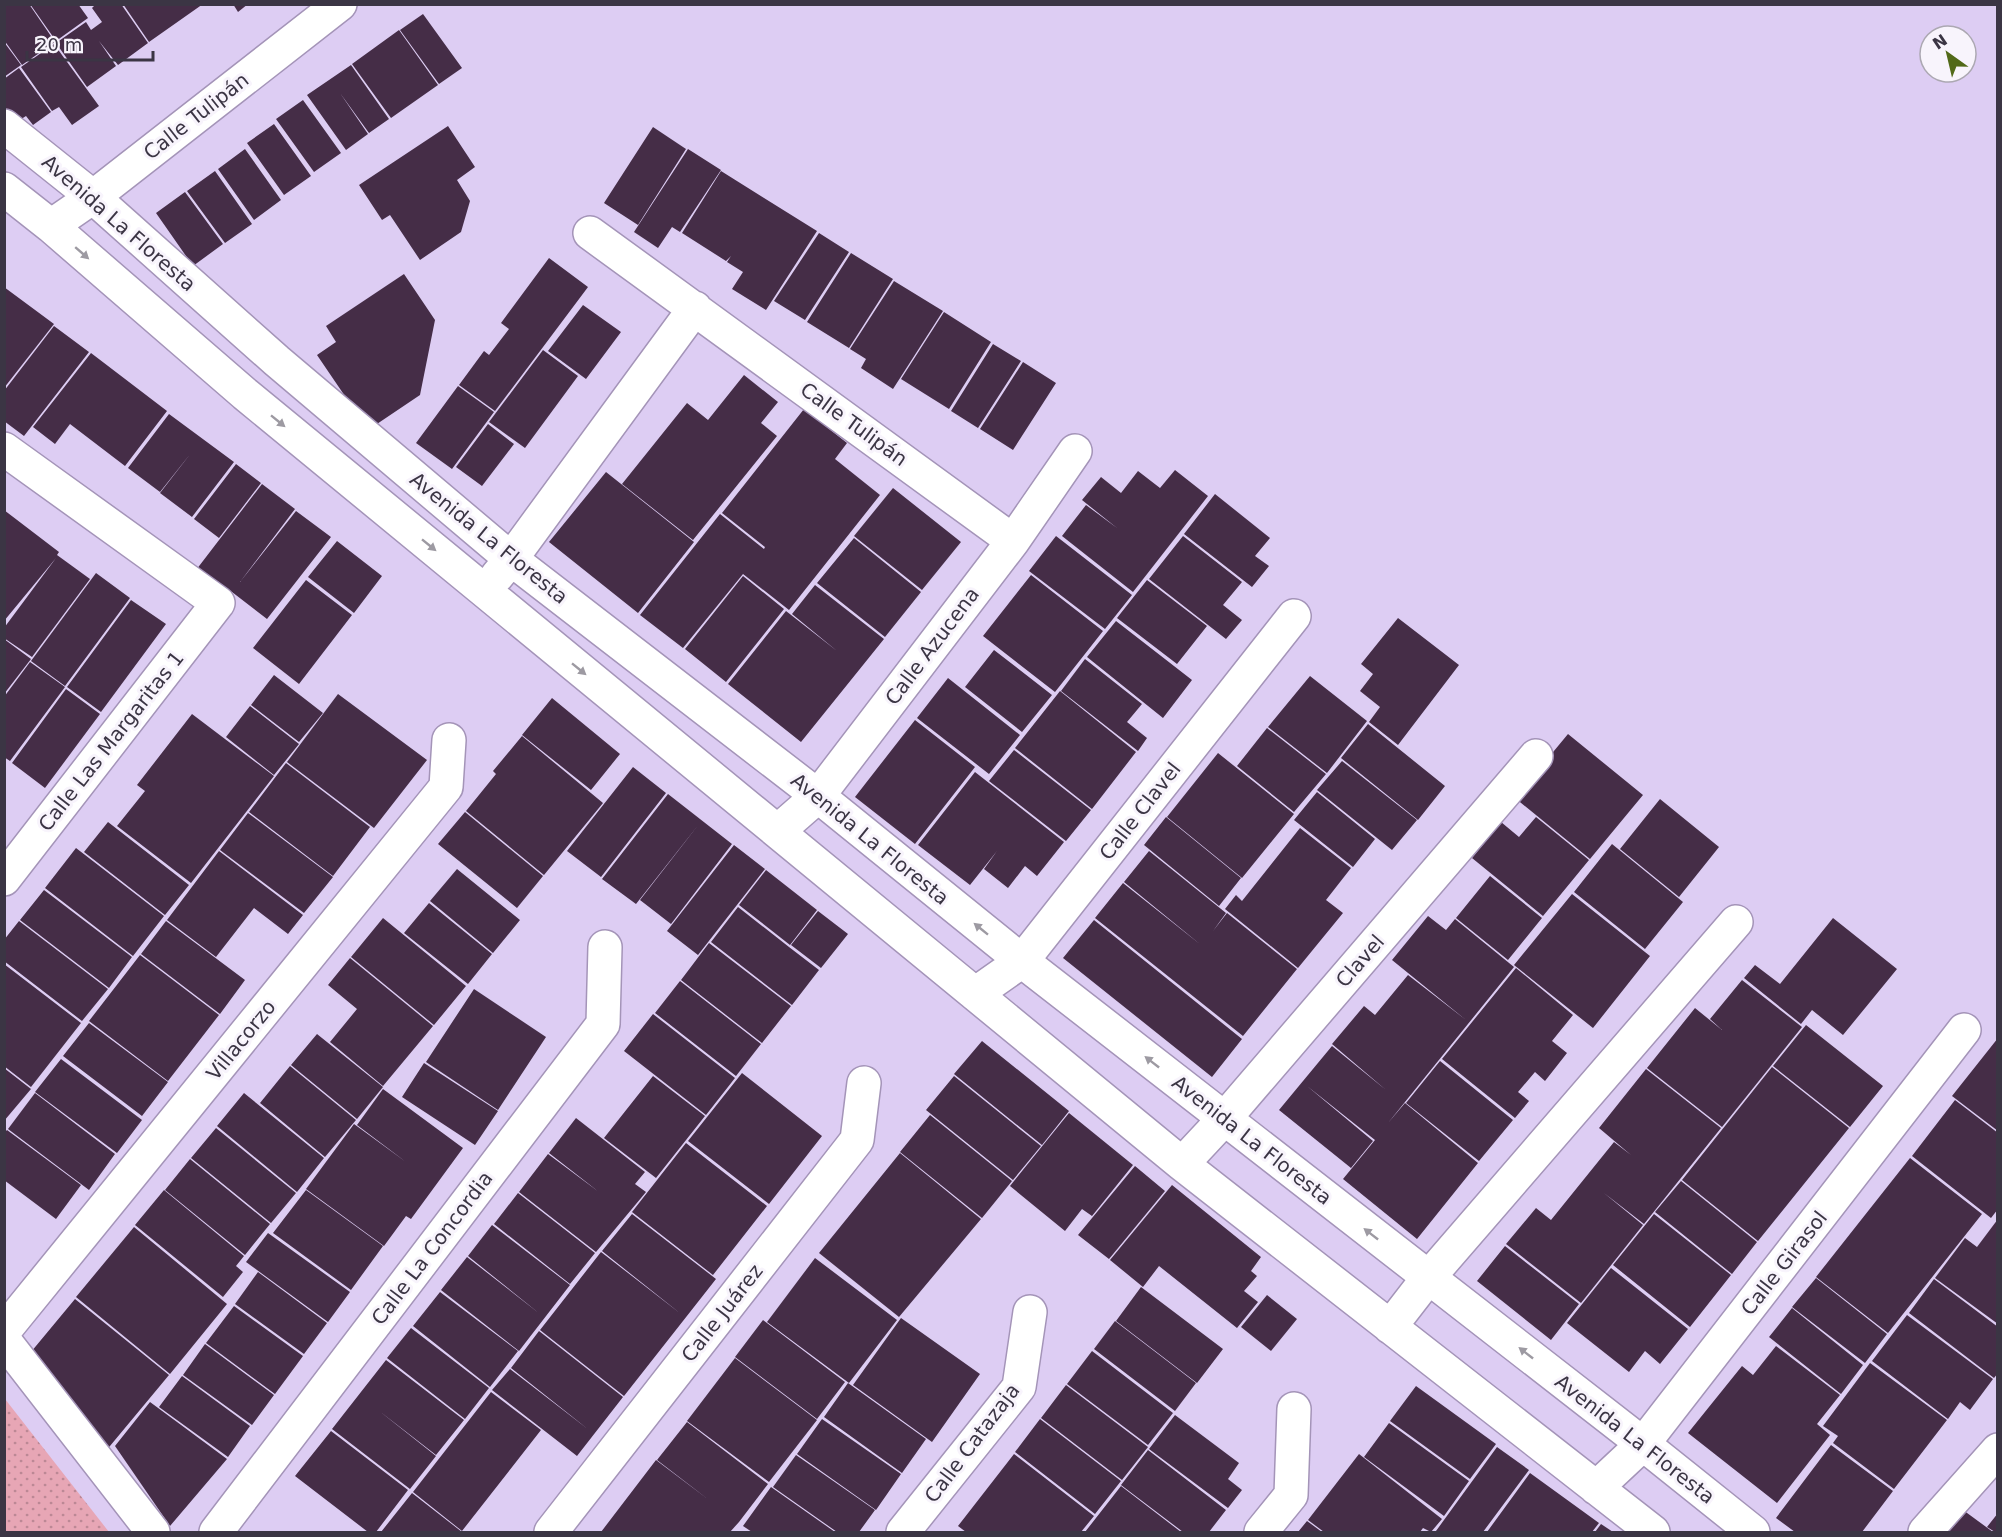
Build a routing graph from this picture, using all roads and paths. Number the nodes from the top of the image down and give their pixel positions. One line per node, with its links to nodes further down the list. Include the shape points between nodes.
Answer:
1 (340, 4): 4 (street, Calle Tulipán)
2 (4, 126): 4 (street, Avenida La Floresta)
3 (4, 189): 5 (street)
4 (93, 196): 5 (street, Calle Tulipán); 8 (street, Avenida La Floresta)
5 (51, 226): 9 (street, one-way to 9)
6 (590, 233): 7 (street, Calle Tulipán)
7 (695, 308): 12 (street, Calle Tulipán); 13 (street)
8 (277, 361): 9 (street); 13 (street, Avenida La Floresta)
9 (245, 394): 14 (street, one-way to 14)
10 (4, 449): 20 (street, Calle Las Margaritas 1, via 218,603)
11 (1075, 451): 12 (street, Calle Azucena)
12 (1013, 541): 18 (street, Calle Azucena)
13 (511, 560): 14 (street); 18 (street, Avenida La Floresta)
14 (484, 591): 19 (street, one-way to 19)
15 (1294, 616): 23 (street, Calle Clavel)
16 (449, 740): 32 (street, Villacorzo, via 446,787)
17 (1536, 756): 27 (street, Clavel)
18 (818, 796): 19 (street, Calle Azucena); 23 (street, Avenida La Floresta, one-way to 18)
19 (778, 831): 24 (street)
20 (4, 879)
21 (1736, 922): 29 (street)
22 (605, 947): 39 (street, Calle La Concordia, via 603,1024)
23 (1022, 961): 24 (street, Calle Clavel); 27 (street, Avenida La Floresta, one-way to 23)
24 (975, 994): 28 (street)
25 (1964, 1030): 35 (street, Calle Girasol)
26 (864, 1083): 40 (street, Calle Juárez, via 856,1140)
27 (1225, 1118): 28 (street, Clavel); 29 (street, Avenida La Floresta, one-way to 27)
28 (1182, 1164): 31 (street)
29 (1428, 1278): 31 (street); 35 (street, Avenida La Floresta, one-way to 29)
30 (1030, 1312): 41 (street, Calle Catazaja, via 1019,1387)
31 (1390, 1327): 37 (street)
32 (4, 1331)
33 (4, 1340): 38 (street)
34 (1294, 1409): 42 (street, via 1291,1495)
35 (1643, 1444): 37 (street, Calle Girasol); 44 (street, Avenida La Floresta)
36 (1998, 1450): 45 (street)
37 (1596, 1488): 43 (street)
38 (153, 1533)
39 (216, 1533)
40 (551, 1533)
41 (903, 1533)
42 (1261, 1533)
43 (1653, 1533)
44 (1753, 1533)
45 (1925, 1533)

